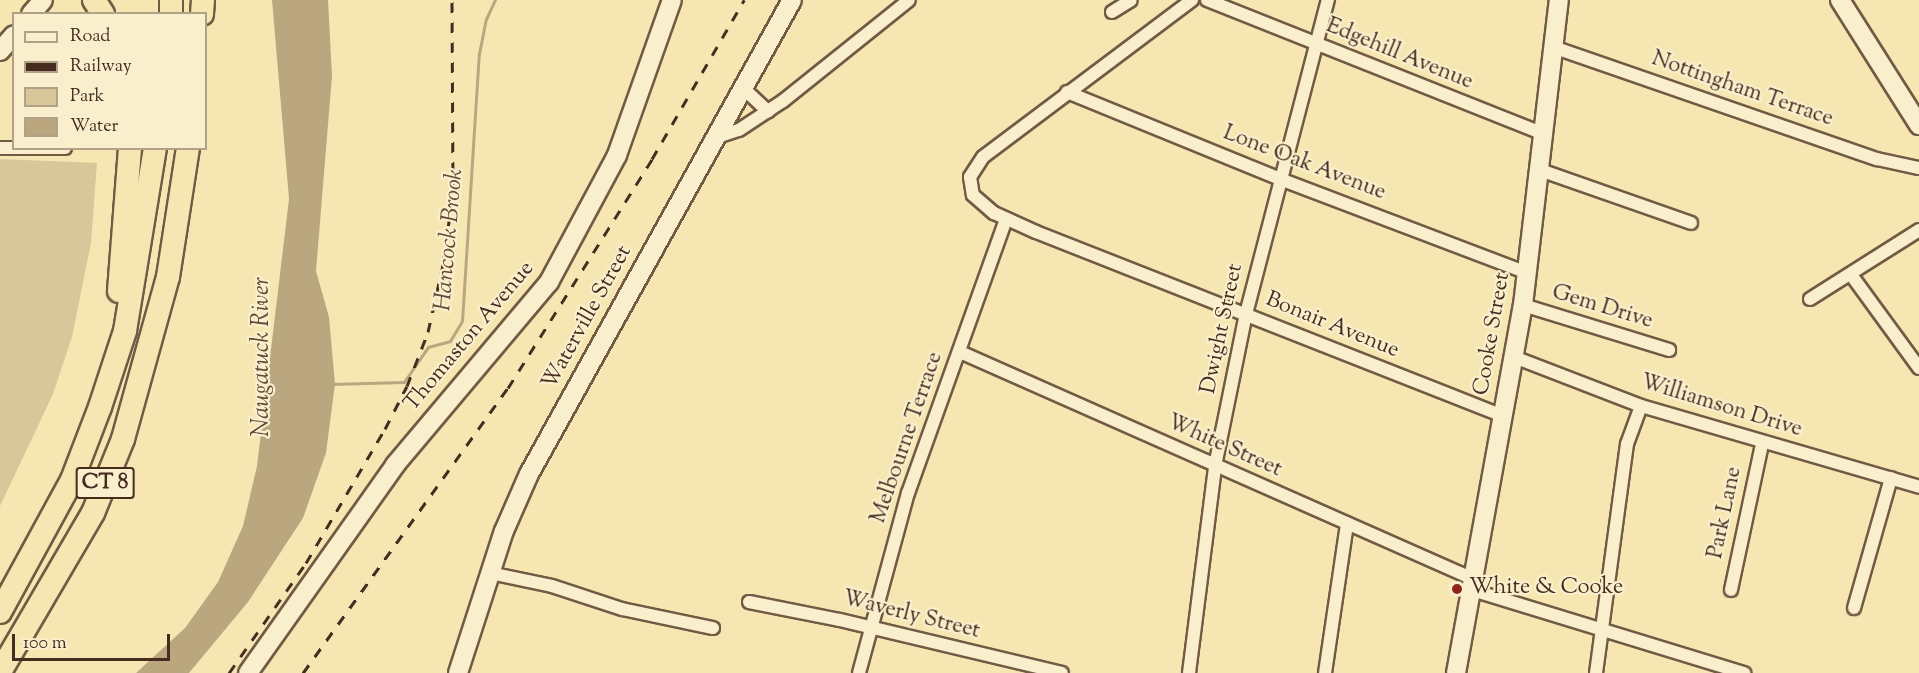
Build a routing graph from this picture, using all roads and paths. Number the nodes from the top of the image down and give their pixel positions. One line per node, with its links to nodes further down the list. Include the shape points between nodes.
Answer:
1 (43, 0): 11 (main road)
2 (672, 0): 60 (main road, Thomaston Avenue, via 617,154 552,277 516,326 395,465)
3 (792, 0): 17 (main road, Waterville Street)
4 (909, 0): 19 (street)
5 (1131, 0): 12 (street)
6 (1192, 0): 18 (street)
7 (1207, 0): 14 (street, Edgehill Avenue)
8 (1328, 0): 14 (street, Dwight Street)
9 (1559, 0): 15 (main road, Cooke Street)
10 (1840, 0): 20 (main road)
11 (33, 12)
12 (1112, 12)
13 (12, 37): 16 (main road)
14 (1316, 44): 21 (street, Edgehill Avenue); 28 (street, Dwight Street)
15 (1553, 47): 21 (main road, Cooke Street); 26 (street, Nottingham Terrace, via 1877,159)
16 (0, 51)
17 (744, 89): 19 (street); 22 (main road, Waterville Street)
18 (1067, 92): 28 (street, Lone Oak Avenue); 29 (street, Bonair Avenue, via 983,157 972,173 969,185 973,195)
19 (768, 111): 22 (street, via 739,130)
20 (1919, 125)
21 (1544, 134): 27 (main road, Cooke Street)
22 (717, 137): 49 (main road, Waterville Street, via 529,474)
23 (130, 150): 48 (highway, via 115,321 65,478)
24 (155, 150): 48 (highway, CT 8, via 125,331 72,480)
25 (188, 150): 59 (highway, CT 8, via 168,276 123,439 93,513)
26 (1919, 168)
27 (1540, 170): 30 (street); 32 (main road, Cooke Street)
28 (1280, 179): 32 (street, Lone Oak Avenue); 36 (street, Dwight Street)
29 (1006, 219): 36 (street, Bonair Avenue); 38 (street, Melbourne Terrace)
30 (1691, 224)
31 (1919, 230): 33 (street)
32 (1528, 273): 35 (main road, Cooke Street)
33 (1852, 276): 34 (street); 40 (street)
34 (1810, 299)
35 (1523, 305): 37 (street, Gem Drive); 39 (main road, Cooke Street)
36 (1246, 314): 42 (street, Bonair Avenue); 44 (street, Dwight Street)
37 (1669, 350)
38 (960, 352): 44 (street, White Street); 55 (street, Melbourne Terrace, via 908,494)
39 (1514, 357): 41 (street, Williamson Drive); 42 (main road, Cooke Street)
40 (1919, 368)
41 (1641, 406): 43 (street, Williamson Drive); 57 (street, via 1627,444)
42 (1503, 416): 50 (main road, Cooke Street)
43 (1762, 444): 45 (street, Williamson Drive); 51 (street, Park Lane)
44 (1215, 466): 47 (street, White Street); 64 (street, Dwight Street)
45 (1891, 478): 46 (street, Williamson Drive); 53 (street)
46 (1919, 487)
47 (1347, 524): 50 (street, White Street); 65 (street)
48 (26, 567): 54 (highway, CT 8)
49 (490, 573): 56 (street, via 552,586 622,609); 61 (main road, Waterville Street)
50 (1470, 583): 57 (street, White Street); 66 (main road, Cooke Street)
51 (1731, 590)
52 (749, 602): 55 (street, Waverly Street)
53 (1854, 608)
54 (0, 612)
55 (872, 627): 58 (street, Waverly Street); 62 (street, Melbourne Terrace)
56 (713, 628)
57 (1601, 631): 67 (street); 68 (street, White Street)
58 (1032, 670): 63 (street, Waverly Street)
59 (0, 672)
60 (248, 673)
61 (458, 673)
62 (860, 673)
63 (1062, 673)
64 (1189, 673)
65 (1325, 673)
66 (1456, 673)
67 (1596, 673)
68 (1744, 673)

